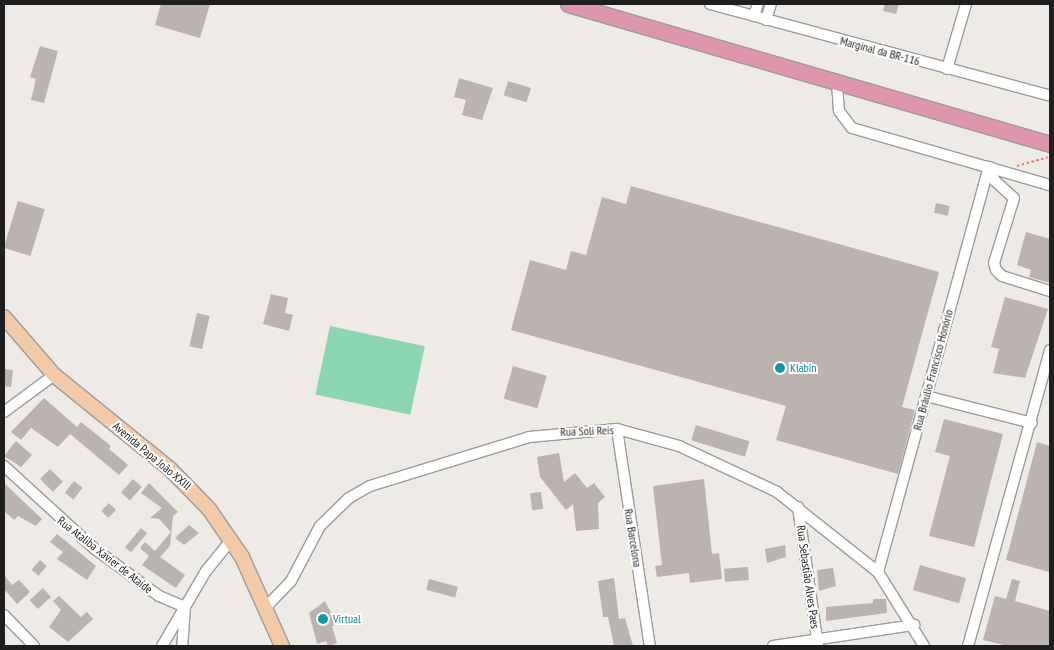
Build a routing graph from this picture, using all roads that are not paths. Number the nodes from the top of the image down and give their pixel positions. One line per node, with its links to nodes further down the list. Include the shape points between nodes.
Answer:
1 (568, 4): 9 (highway)
2 (710, 4): 6 (street, Marginal da BR-116)
3 (758, 4): 6 (street)
4 (771, 4): 7 (street)
5 (966, 4): 8 (street)
6 (754, 16): 7 (street, Marginal da BR-116)
7 (766, 20): 8 (street, Marginal da BR-116)
8 (947, 69): 10 (street, Marginal da BR-116)
9 (837, 84): 11 (highway); 12 (street, via 839,111 852,128)
10 (1050, 96)
11 (1050, 144)
12 (989, 167): 13 (street); 14 (street, via 995,181 1014,198 994,263 996,270 1002,276); 18 (street, Rua Bráulio Francisco Honório)
13 (1050, 185)
14 (1050, 291)
15 (4, 317): 17 (main road, Avenida Papa João XXIII)
16 (1050, 350): 20 (street)
17 (54, 375): 19 (street); 24 (main road, Avenida Papa João XXIII, via 176,475)
18 (926, 396): 20 (street); 25 (street, Rua Bráulio Francisco Honório)
19 (4, 412)
20 (1032, 423): 38 (street)
21 (617, 429): 23 (street, Rua Soli Reis, via 708,458 762,483); 27 (street, Rua Soli Reis, via 529,437 370,486 348,499 320,526 290,581); 35 (street, Rua Barcelona)
22 (4, 466): 26 (street, Rua Ataliba Xavier de Ataíde, via 94,549 159,596)
23 (798, 507): 25 (street, Rua Soli Reis); 30 (street, Rua Sebastião Alves Paes)
24 (232, 540): 26 (street); 27 (main road, Avenida Papa João XXIII)
25 (878, 572): 29 (street, Rua Soli Reis)
26 (185, 607): 32 (street); 33 (street)
27 (266, 607): 34 (main road, Avenida Papa João XXIII)
28 (4, 615): 31 (street)
29 (914, 625): 30 (street); 37 (street, Rua Soli Reis)
30 (818, 643): 36 (street)
31 (34, 646)
32 (162, 646)
33 (182, 646)
34 (282, 646)
35 (650, 646)
36 (773, 646)
37 (924, 646)
38 (968, 646)

